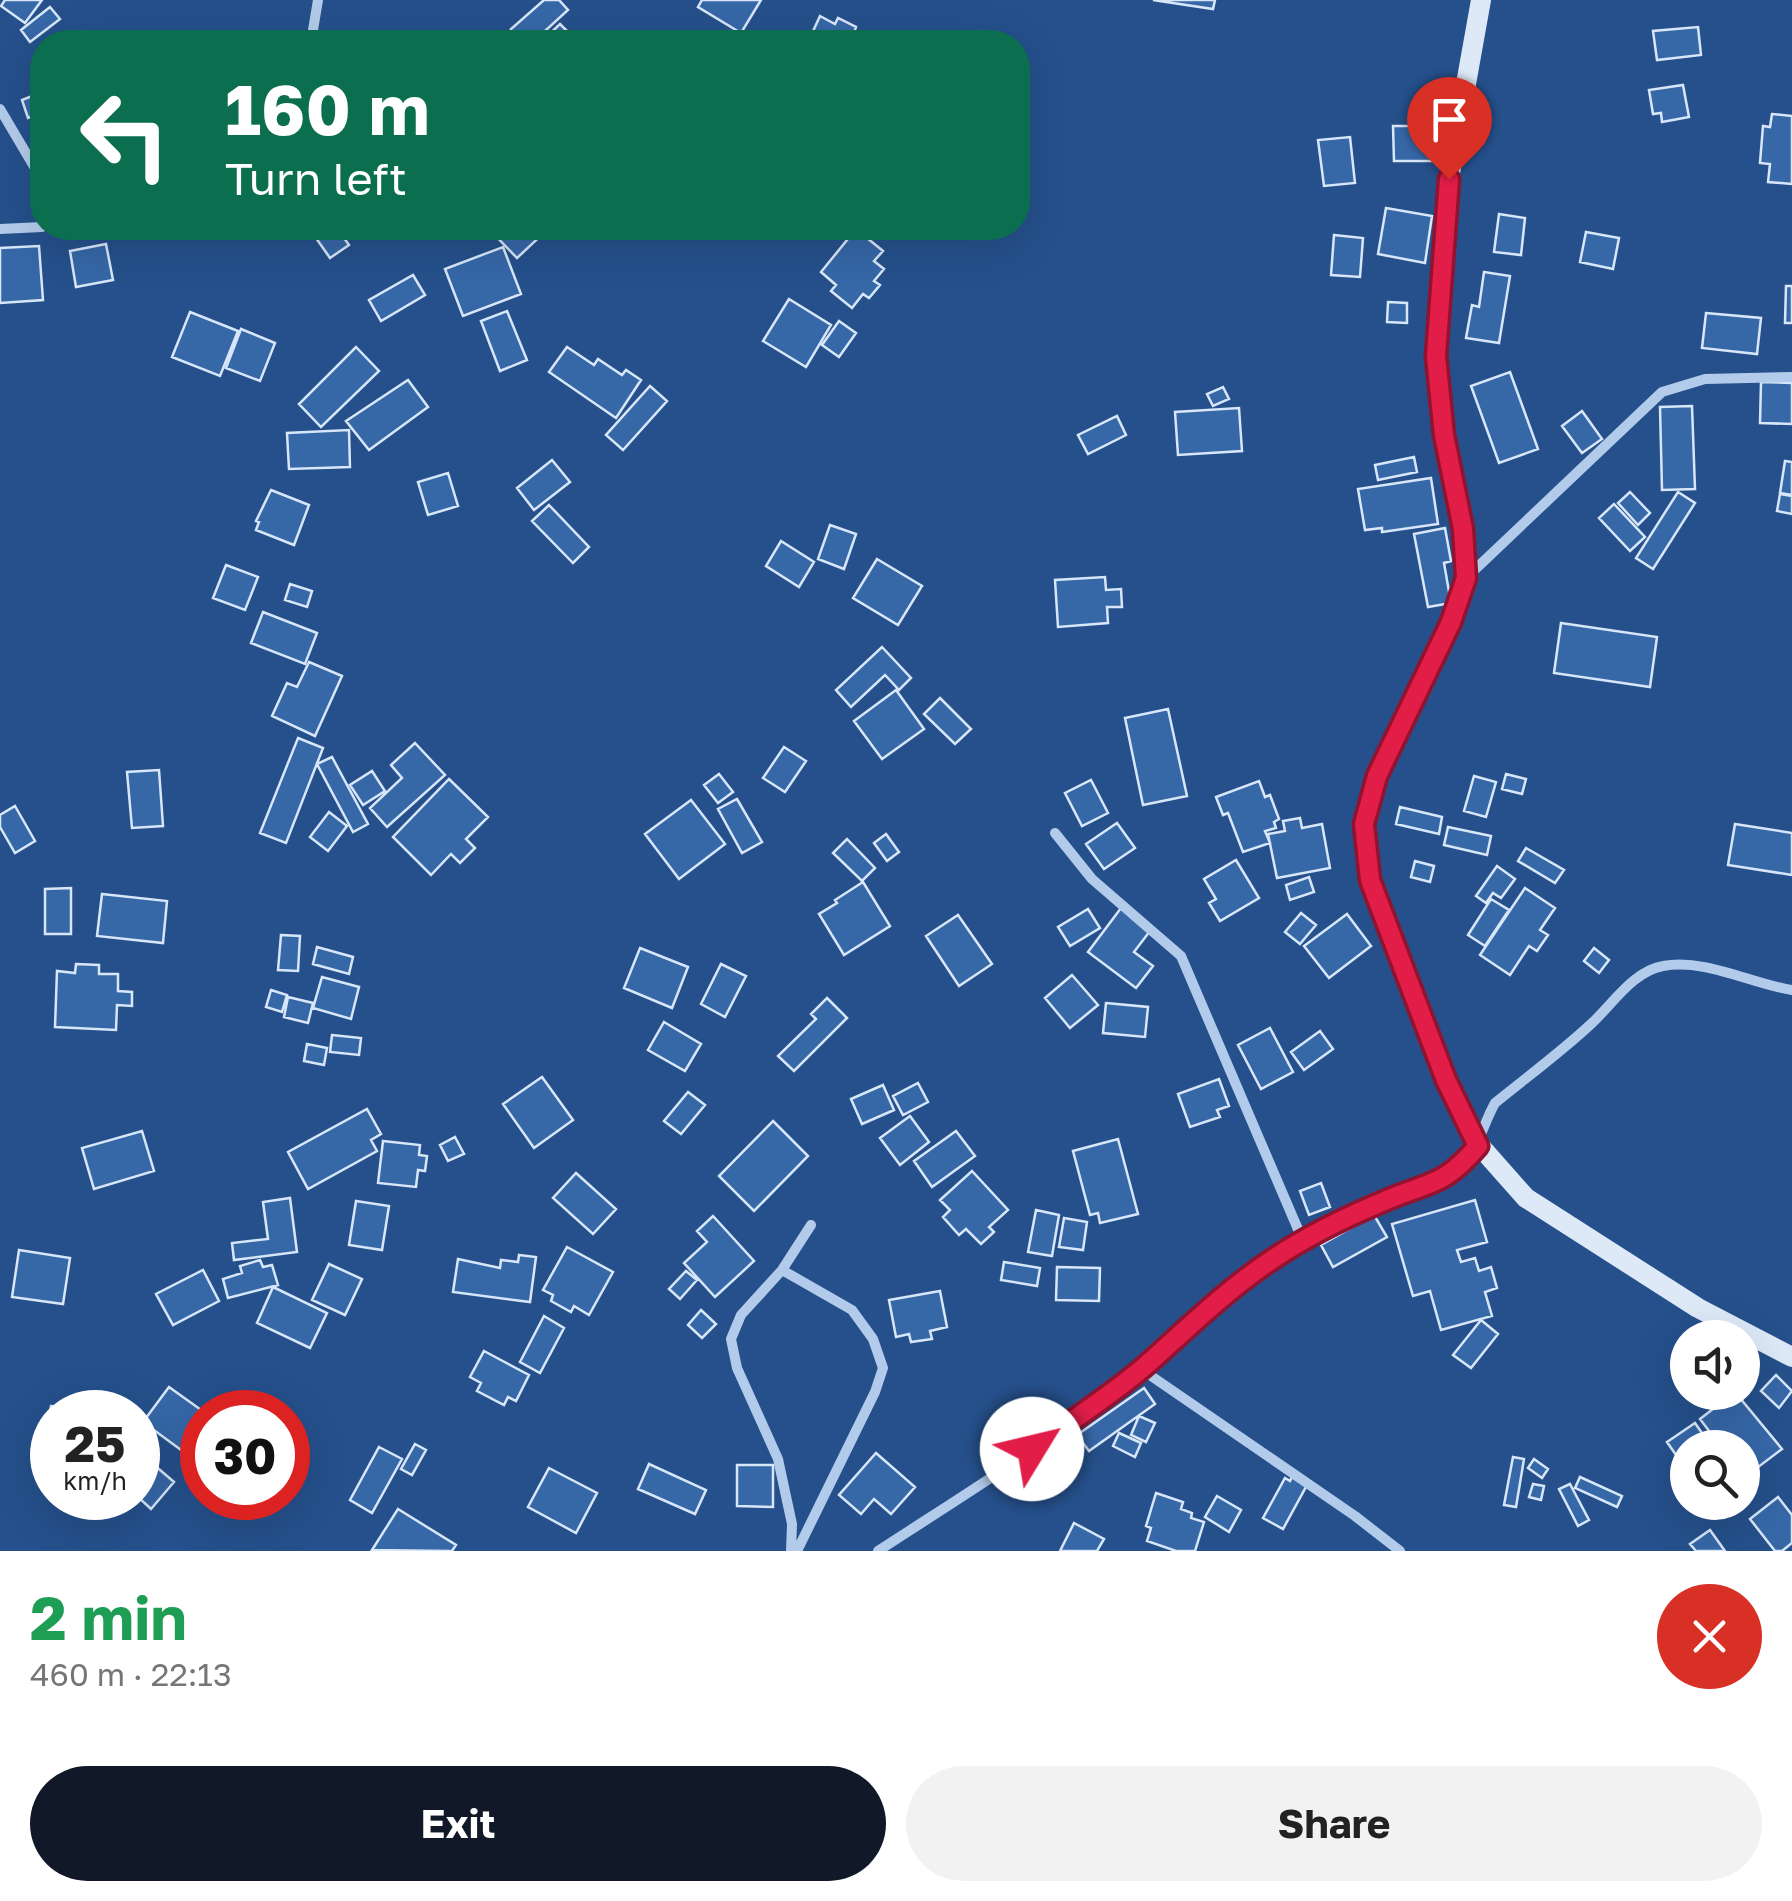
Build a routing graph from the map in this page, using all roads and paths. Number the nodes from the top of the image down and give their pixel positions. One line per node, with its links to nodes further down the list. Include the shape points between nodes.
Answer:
1 (318, 0): 3 (street)
2 (1481, 0): 9 (street, via 1449,179 1436,356)
3 (313, 30)
4 (0, 109): 5 (street)
5 (30, 160)
6 (30, 228): 7 (street)
7 (0, 229)
8 (1792, 377): 9 (street, via 1705,379 1662,392)
9 (1466, 578): 12 (street, via 1377,776 1364,824 1370,880)
10 (1055, 833): 14 (street, via 1092,879 1181,956)
11 (1792, 990): 12 (street, via 1717,969 1649,971 1496,1103)
12 (1478, 1146): 14 (street, via 1436,1184); 16 (street, via 1526,1198 1698,1308)
13 (811, 1225): 15 (street)
14 (1303, 1241): 17 (street, via 1198,1317)
15 (782, 1270): 18 (street, via 741,1315 731,1339 778,1460); 18 (street, via 852,1310 883,1368)
16 (1792, 1357)
17 (1142, 1369): 19 (street); 20 (street)
18 (794, 1551)
19 (878, 1551)
20 (1400, 1551)

